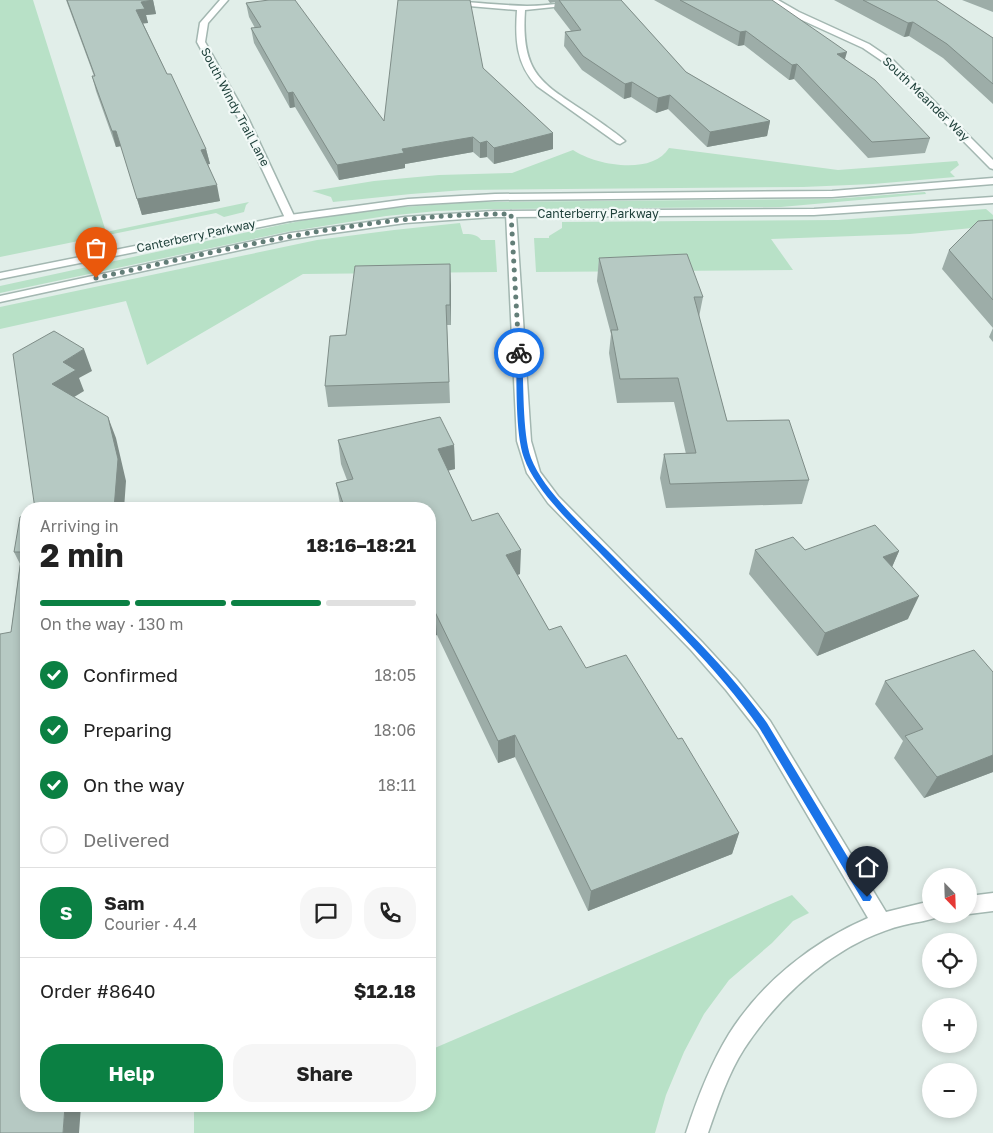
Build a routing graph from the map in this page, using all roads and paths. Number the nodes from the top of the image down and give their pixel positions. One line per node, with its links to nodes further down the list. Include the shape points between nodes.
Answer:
1 (224, 0): 11 (street, South Windy Trail Lane, via 203,22 200,42 244,120)
2 (422, 0): 5 (street)
3 (601, 0): 5 (street)
4 (773, 0): 7 (street, South Meander Way, via 861,44 891,63)
5 (521, 8): 6 (street, via 521,56 531,74 540,84)
6 (620, 141)
7 (993, 166)
8 (993, 181): 11 (street, Canterberry Parkway, via 813,195 463,198 377,205)
9 (993, 200): 10 (street, Canterberry Parkway, via 806,212)
10 (511, 214): 13 (street, Canterberry Parkway, via 420,218 331,229); 17 (street, via 524,441 534,473 567,514 748,704)
11 (290, 218): 12 (street, Canterberry Parkway)
12 (0, 276)
13 (0, 299)
14 (993, 902): 15 (street)
15 (978, 904)
16 (922, 912): 17 (street)
17 (882, 923): 18 (street, via 841,940 822,952 800,969 763,1007 737,1040 705,1107)
18 (697, 1133)

